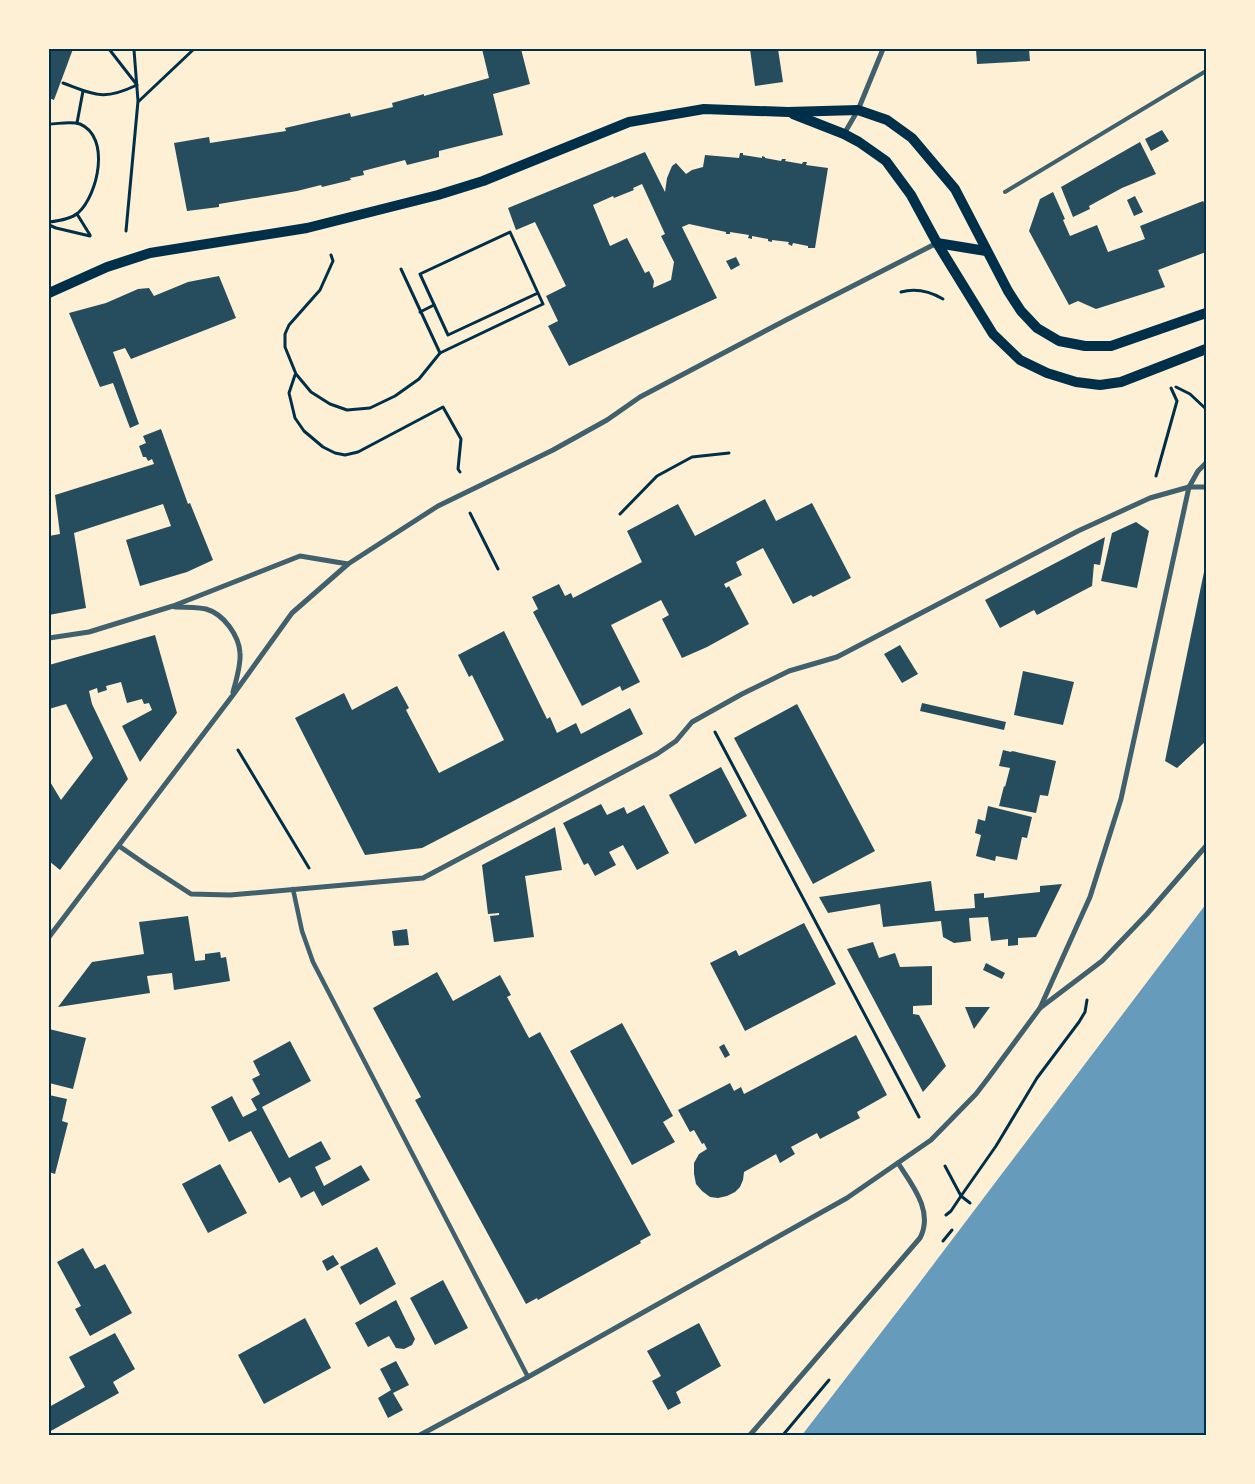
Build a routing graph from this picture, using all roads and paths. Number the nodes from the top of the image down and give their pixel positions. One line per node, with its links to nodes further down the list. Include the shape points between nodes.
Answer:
1 (109, 49): 7 (path)
2 (194, 49): 9 (path)
3 (883, 49): 10 (street)
4 (134, 50): 7 (path)
5 (1206, 71): 15 (lane)
6 (63, 83): 8 (path)
7 (137, 85): 8 (path, via 108,96); 9 (path)
8 (83, 91): 12 (path)
9 (138, 101): 18 (path)
10 (858, 110): 11 (main road); 14 (street); 20 (main road, via 887,120 912,138 955,189)
11 (788, 112): 14 (main road); 23 (main road, via 704,109 630,122 483,181 438,195 307,228 150,253 107,267)
12 (77, 123): 13 (path); 16 (path, via 93,136 99,158 94,188)
13 (49, 124)
14 (844, 134): 19 (main road, via 886,161 911,195)
15 (1005, 192)
16 (77, 214): 17 (path); 17 (path, via 90,236 56,228)
17 (49, 223)
18 (126, 230)
19 (937, 243): 20 (main road); 28 (main road, via 993,334 1020,360 1047,373 1100,385 1121,382); 39 (street, via 640,397 553,450 438,506)
20 (986, 251): 27 (main road, via 1021,311 1037,328 1059,340 1085,346 1111,346)
21 (331, 255): 30 (path, via 333,262 320,290 285,334 285,347)
22 (401, 269): 26 (path)
23 (49, 293)
24 (538, 293): 25 (path, via 448,335); 25 (path, via 510,232 420,274); 29 (path, via 543,304)
25 (434, 306): 26 (path)
26 (420, 312): 29 (path)
27 (1206, 313)
28 (1206, 349)
29 (440, 353): 30 (path, via 418,380 370,408 347,410 330,404 311,392)
30 (296, 374): 32 (path, via 289,393 295,418 313,440 335,452 344,455 358,452 443,407)
31 (1206, 408): 37 (path, via 1190,394 1170,385 1177,401)
32 (456, 432)
33 (729, 453): 38 (path, via 683,461 657,476)
34 (1206, 463): 35 (street)
35 (1189, 487): 36 (street); 37 (street); 51 (street, via 1121,799 1090,897)
36 (1206, 487)
37 (1150, 498): 43 (street, via 1078,530 838,657 789,671)
38 (620, 514)
39 (348, 564): 40 (street, via 300,556); 42 (street, via 292,613)
40 (173, 606): 41 (street, via 89,632); 42 (street, via 208,610 230,627 240,654)
41 (49, 638)
42 (233, 695): 45 (street)
43 (706, 714): 47 (street, via 656,754 423,878); 52 (path)
44 (238, 750): 47 (path, via 309,868)
45 (119, 846): 48 (street, via 191,894 230,895); 49 (street)
46 (1206, 846): 50 (street, via 1102,962)
47 (312, 888): 48 (street)
48 (293, 890): 58 (street, via 313,962)
49 (49, 937)
50 (1081, 978): 51 (street); 55 (path, via 1087,994 1085,1012 1037,1078)
51 (1040, 1008): 53 (street, via 976,1094 932,1140)
52 (919, 1117)
53 (898, 1163): 57 (street, via 923,1205); 58 (street, via 847,1198)
54 (945, 1166): 55 (path)
55 (961, 1196): 56 (path); 57 (path, via 951,1211 936,1223)
56 (970, 1203)
57 (926, 1223): 60 (street, via 920,1238)
58 (528, 1377): 59 (street)
59 (420, 1435)
60 (750, 1435)

